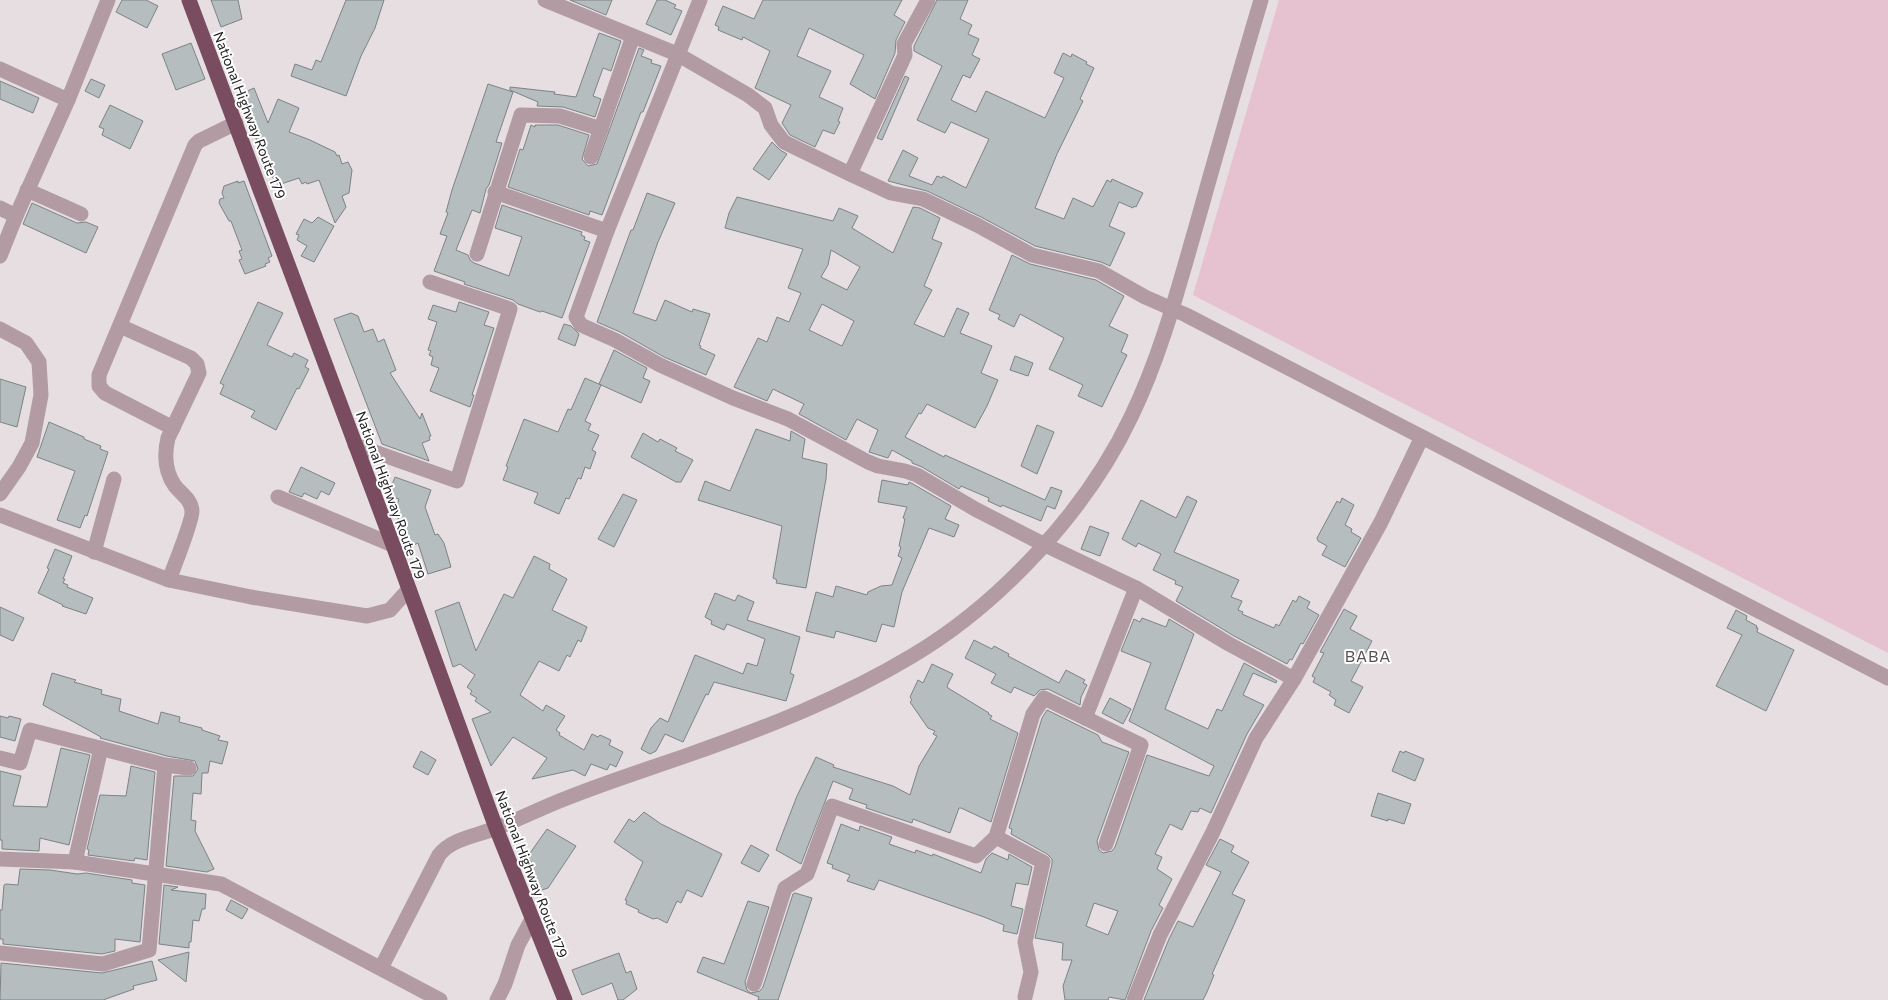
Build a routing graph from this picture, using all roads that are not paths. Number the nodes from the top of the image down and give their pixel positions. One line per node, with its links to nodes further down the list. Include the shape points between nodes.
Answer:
1 (108, 0): 10 (street)
2 (190, 0): 11 (highway, National Highway Route 179)
3 (545, 0): 7 (street)
4 (700, 0): 8 (street)
5 (928, 0): 14 (street, via 904,44 905,55)
6 (1261, 0): 24 (street)
7 (633, 36): 8 (street); 12 (street)
8 (677, 54): 14 (street, via 748,95 764,108 784,142); 20 (street)
9 (0, 69): 10 (street)
10 (68, 100): 15 (street)
11 (236, 123): 25 (street, via 199,140 195,145); 29 (highway, National Highway Route 179)
12 (601, 129): 13 (street); 16 (street, via 560,116 521,115)
13 (591, 157)
14 (850, 174): 24 (street, via 891,193 923,199 1032,254 1099,271)
15 (27, 190): 18 (street); 19 (street)
16 (495, 192): 20 (street); 21 (street)
17 (0, 208): 19 (street)
18 (81, 214)
19 (16, 216): 22 (street)
20 (607, 230): 34 (street, via 576,317 581,325 660,365 788,419 868,462 917,475)
21 (477, 254)
22 (0, 256)
23 (430, 282): 29 (street, via 510,309 457,481)
24 (1172, 310): 28 (street); 34 (street, via 1155,363 1130,420 1098,475 1072,512)
25 (120, 326): 27 (street, via 99,375 99,386 105,393); 27 (street, via 191,358 197,364 198,373)
26 (0, 329): 31 (street, via 26,343 39,362 40,396 32,443)
27 (173, 428): 37 (street, via 166,448 167,468 176,487 188,499 192,512)
28 (1422, 437): 40 (street); 41 (street, via 1381,522)
29 (355, 445): 35 (highway, National Highway Route 179)
30 (114, 479): 36 (street)
31 (0, 494)
32 (278, 497): 35 (street)
33 (0, 515): 36 (street)
34 (1043, 544): 38 (street); 47 (street, via 1011,579 964,620 912,656 816,706 570,797)
35 (393, 545): 39 (highway, National Highway Route 179)
36 (94, 552): 37 (street)
37 (169, 580): 39 (street, via 367,616 390,610)
38 (1136, 588): 41 (street); 42 (street)
39 (408, 589): 47 (highway, National Highway Route 179)
40 (1888, 678)
41 (1294, 679): 61 (street, via 1256,738 1212,834 1160,935)
42 (1085, 718): 48 (street, via 1044,698 1033,714); 49 (street, via 1141,745)
43 (101, 748): 44 (street, via 30,730 20,763); 45 (street); 51 (street)
44 (0, 758)
45 (164, 765): 46 (street); 52 (street)
46 (189, 768)
47 (496, 828): 53 (highway, National Highway Route 179); 55 (street, via 442,850)
48 (996, 837): 56 (street, via 976,856 832,806 807,874 785,888); 57 (street, via 1043,862 1025,942 1031,972)
49 (1106, 844)
50 (0, 859): 51 (street)
51 (75, 862): 52 (street)
52 (156, 874): 54 (street, via 150,950 103,964); 55 (street, via 220,884)
53 (532, 919): 59 (street, via 518,945); 60 (highway, National Highway Route 179)
54 (0, 953)
55 (381, 968): 58 (street)
56 (754, 984)
57 (1025, 996)
58 (440, 1000)
59 (497, 1000)
60 (565, 1000)
61 (1134, 1000)

